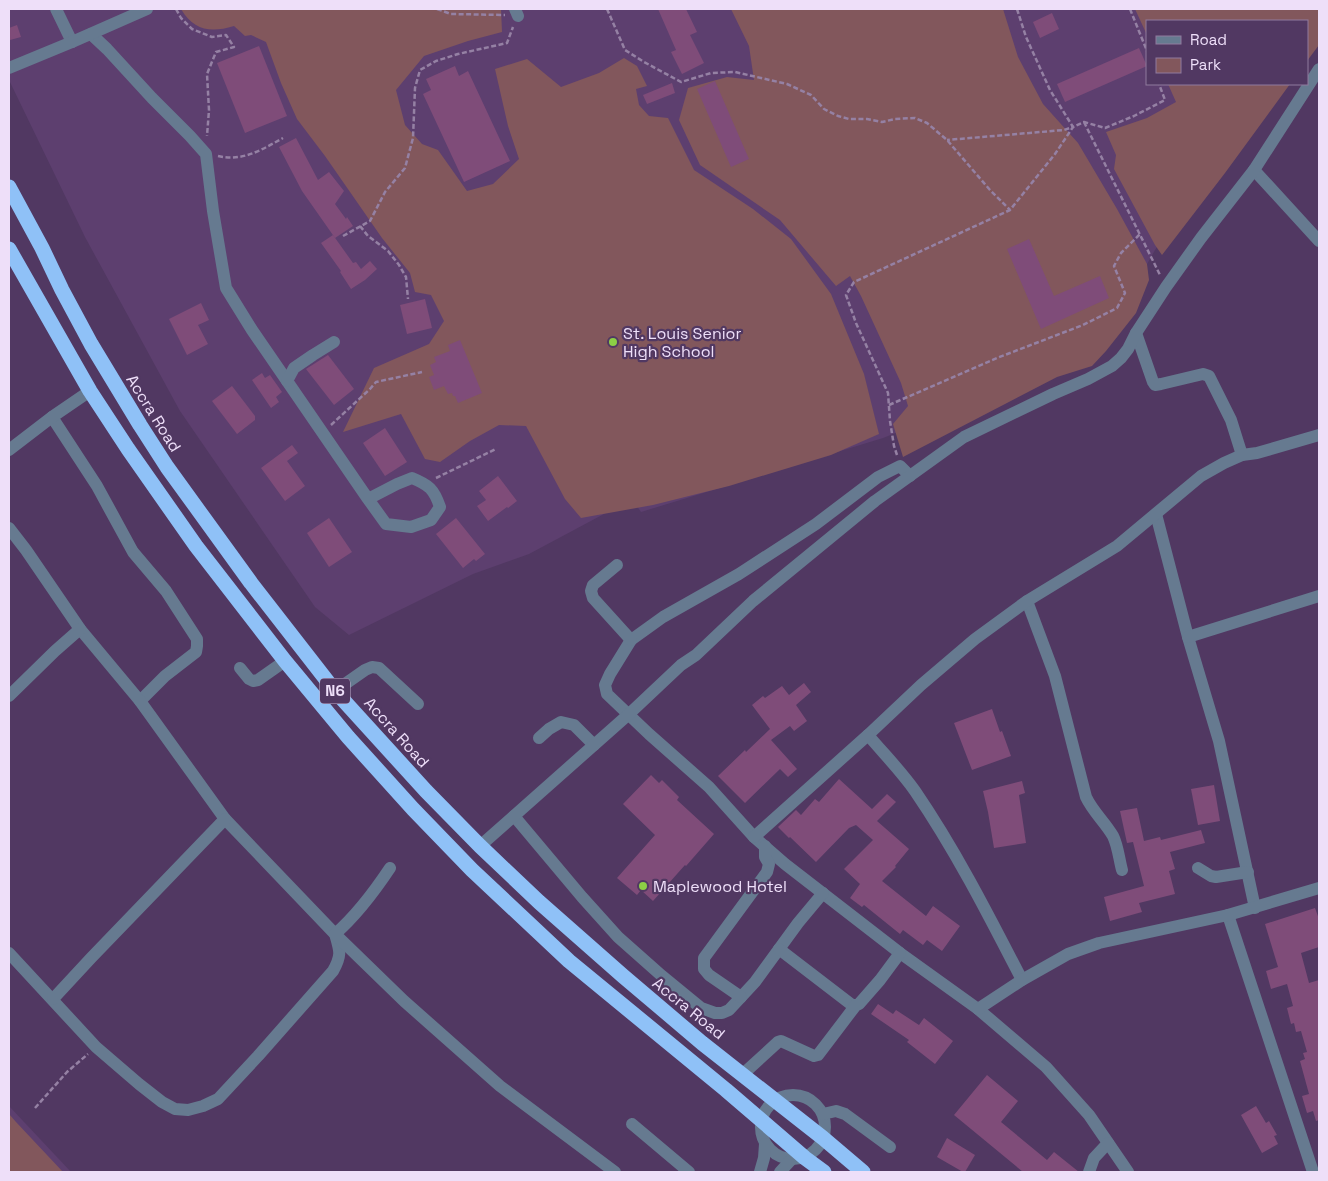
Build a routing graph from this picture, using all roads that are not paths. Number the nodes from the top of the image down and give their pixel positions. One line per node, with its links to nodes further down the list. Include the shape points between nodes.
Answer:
1 (56, 9): 4 (street)
2 (147, 9): 3 (street)
3 (90, 34): 4 (street); 13 (street, via 206,154 226,288)
4 (72, 42): 5 (street)
5 (9, 68)
6 (1319, 69): 7 (street)
7 (1254, 170): 9 (street); 11 (street, via 1201,238)
8 (9, 187): 31 (highway, Accra Road / N6, via 91,344 167,467)
9 (1319, 241)
10 (9, 248): 14 (highway, N6)
11 (1136, 333): 18 (street, via 1156,384 1203,374 1209,376 1230,420); 19 (street, via 1121,358 1112,366 964,437)
12 (334, 342): 13 (street, via 294,368)
13 (287, 381): 20 (street)
14 (90, 391): 15 (street); 29 (highway, N6, via 196,546)
15 (52, 417): 17 (street); 33 (street, via 97,486 133,552 166,591 197,639 196,652)
16 (1319, 435): 18 (street)
17 (9, 450)
18 (1242, 456): 21 (street, via 1202,476)
19 (910, 476): 28 (street, via 900,466 878,477 816,524); 35 (street, via 772,584)
20 (368, 499): 20 (street, via 386,524 412,527 430,520 440,507 426,484 412,478)
21 (1156, 514): 25 (street, via 1117,546); 27 (street)
22 (9, 528): 26 (street)
23 (617, 565): 28 (street, via 593,585 591,591 593,598)
24 (1319, 596): 27 (street)
25 (1028, 601): 36 (street, via 975,639); 46 (street, via 1055,676 1086,797 1114,838)
26 (80, 629): 32 (street); 33 (street)
27 (1188, 637): 47 (street, via 1219,741)
28 (631, 640): 35 (street, via 606,685 607,694)
29 (285, 661): 30 (street, via 253,681); 64 (highway, N6, via 348,738 472,870 569,960)
30 (240, 668)
31 (335, 691): 34 (street, via 365,670 379,668); 42 (highway, Accra Road / N6)
32 (9, 696)
33 (140, 701): 40 (street)
34 (418, 704)
35 (628, 714): 38 (street); 41 (street, via 709,787)
36 (868, 735): 41 (street); 56 (street, via 914,790 945,838)
37 (539, 738): 38 (street, via 548,728 562,722 574,725)
38 (594, 745): 39 (street)
39 (514, 816): 42 (street); 57 (street, via 618,937 700,1008 722,1013)
40 (225, 819): 52 (street); 58 (street)
41 (754, 836): 43 (street)
42 (480, 846): 61 (highway, Accra Road / N6, via 622,976)
43 (765, 846): 49 (street); 57 (street, via 769,864 767,872 704,958 704,968 709,975)
44 (390, 868): 52 (street, via 355,915)
45 (1198, 868): 47 (street, via 1216,877)
46 (1122, 870)
47 (1248, 872): 50 (street)
48 (1319, 888): 50 (street)
49 (823, 893): 53 (street); 55 (street)
50 (1255, 908): 51 (street)
51 (1228, 915): 56 (street, via 1099,943 1068,954); 79 (street)
52 (335, 934): 58 (street, via 339,960 332,971 218,1099 188,1110 175,1109 139,1084 96,1047); 71 (street, via 404,1001 500,1086)
53 (779, 948): 57 (street); 59 (street)
54 (9, 953): 58 (street)
55 (900, 953): 59 (street); 60 (street)
56 (1022, 980): 60 (street)
57 (741, 997)
58 (52, 999)
59 (856, 1005): 61 (street, via 818,1055 781,1041)
60 (978, 1010): 67 (street, via 1046,1067 1089,1115)
61 (743, 1074): 62 (highway, Accra Road / N6)
62 (776, 1099): 63 (street, via 799,1095 817,1105); 64 (street); 66 (highway, Accra Road / N6)
63 (823, 1114): 66 (street); 69 (street, via 836,1111 845,1114)
64 (762, 1121): 68 (street); 70 (highway, N6)
65 (632, 1124): 72 (street)
66 (823, 1138): 70 (street, via 814,1152); 76 (highway, Accra Road / N6)
67 (1108, 1143): 77 (street, via 1094,1158); 78 (street)
68 (765, 1144): 70 (street, via 776,1155); 73 (street)
69 (890, 1147)
70 (798, 1159): 74 (street); 75 (highway, N6)
71 (615, 1172)
72 (689, 1172)
73 (760, 1172)
74 (780, 1172)
75 (824, 1172)
76 (863, 1172)
77 (1089, 1172)
78 (1128, 1172)
79 (1313, 1172)

